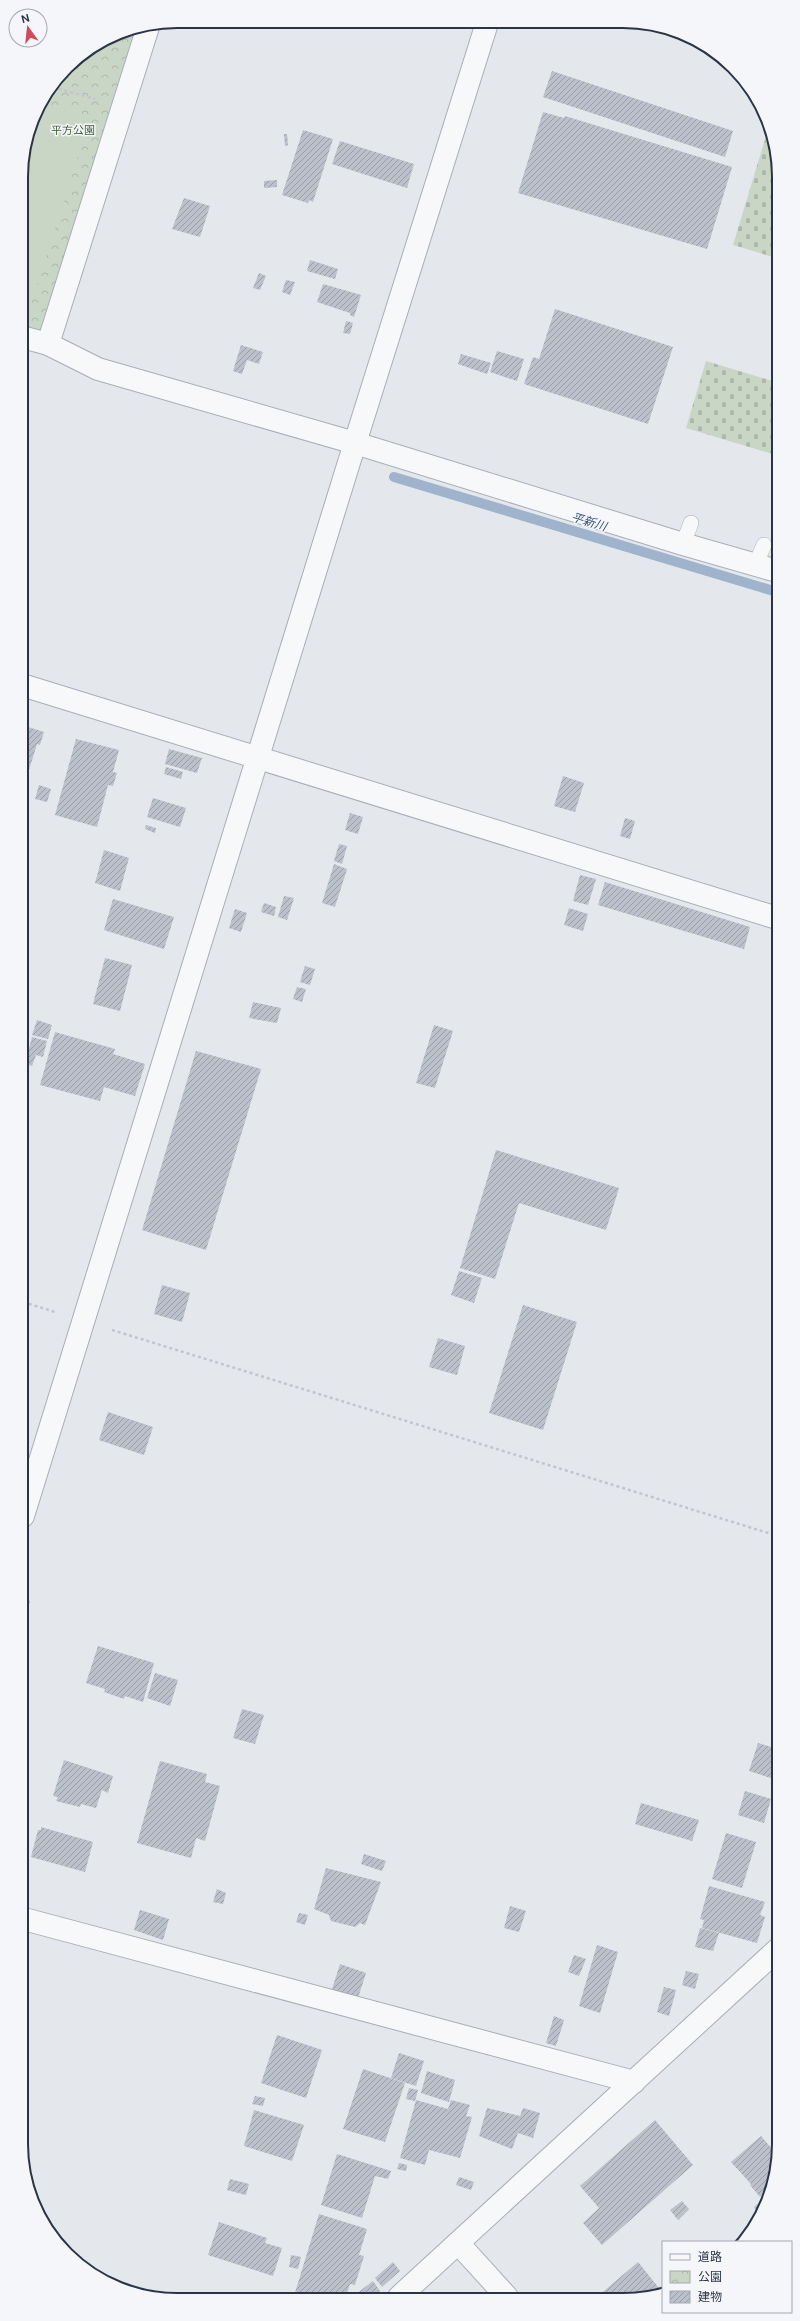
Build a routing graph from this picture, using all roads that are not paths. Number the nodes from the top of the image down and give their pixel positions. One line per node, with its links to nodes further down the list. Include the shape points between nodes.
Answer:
1 (485, 28): 5 (street)
2 (147, 31): 4 (street)
3 (28, 339): 4 (street)
4 (48, 344): 5 (street, via 98,369)
5 (355, 443): 7 (street); 10 (street)
6 (691, 523): 7 (lane)
7 (683, 544): 8 (street, via 760,554)
8 (772, 567)
9 (28, 688): 10 (street)
10 (258, 757): 11 (street); 12 (street)
11 (772, 916)
12 (28, 1500)
13 (28, 1920): 15 (street)
14 (772, 1955): 15 (street)
15 (634, 2082): 16 (street)
16 (458, 2243): 17 (street); 18 (street)
17 (403, 2293)
18 (503, 2293)

